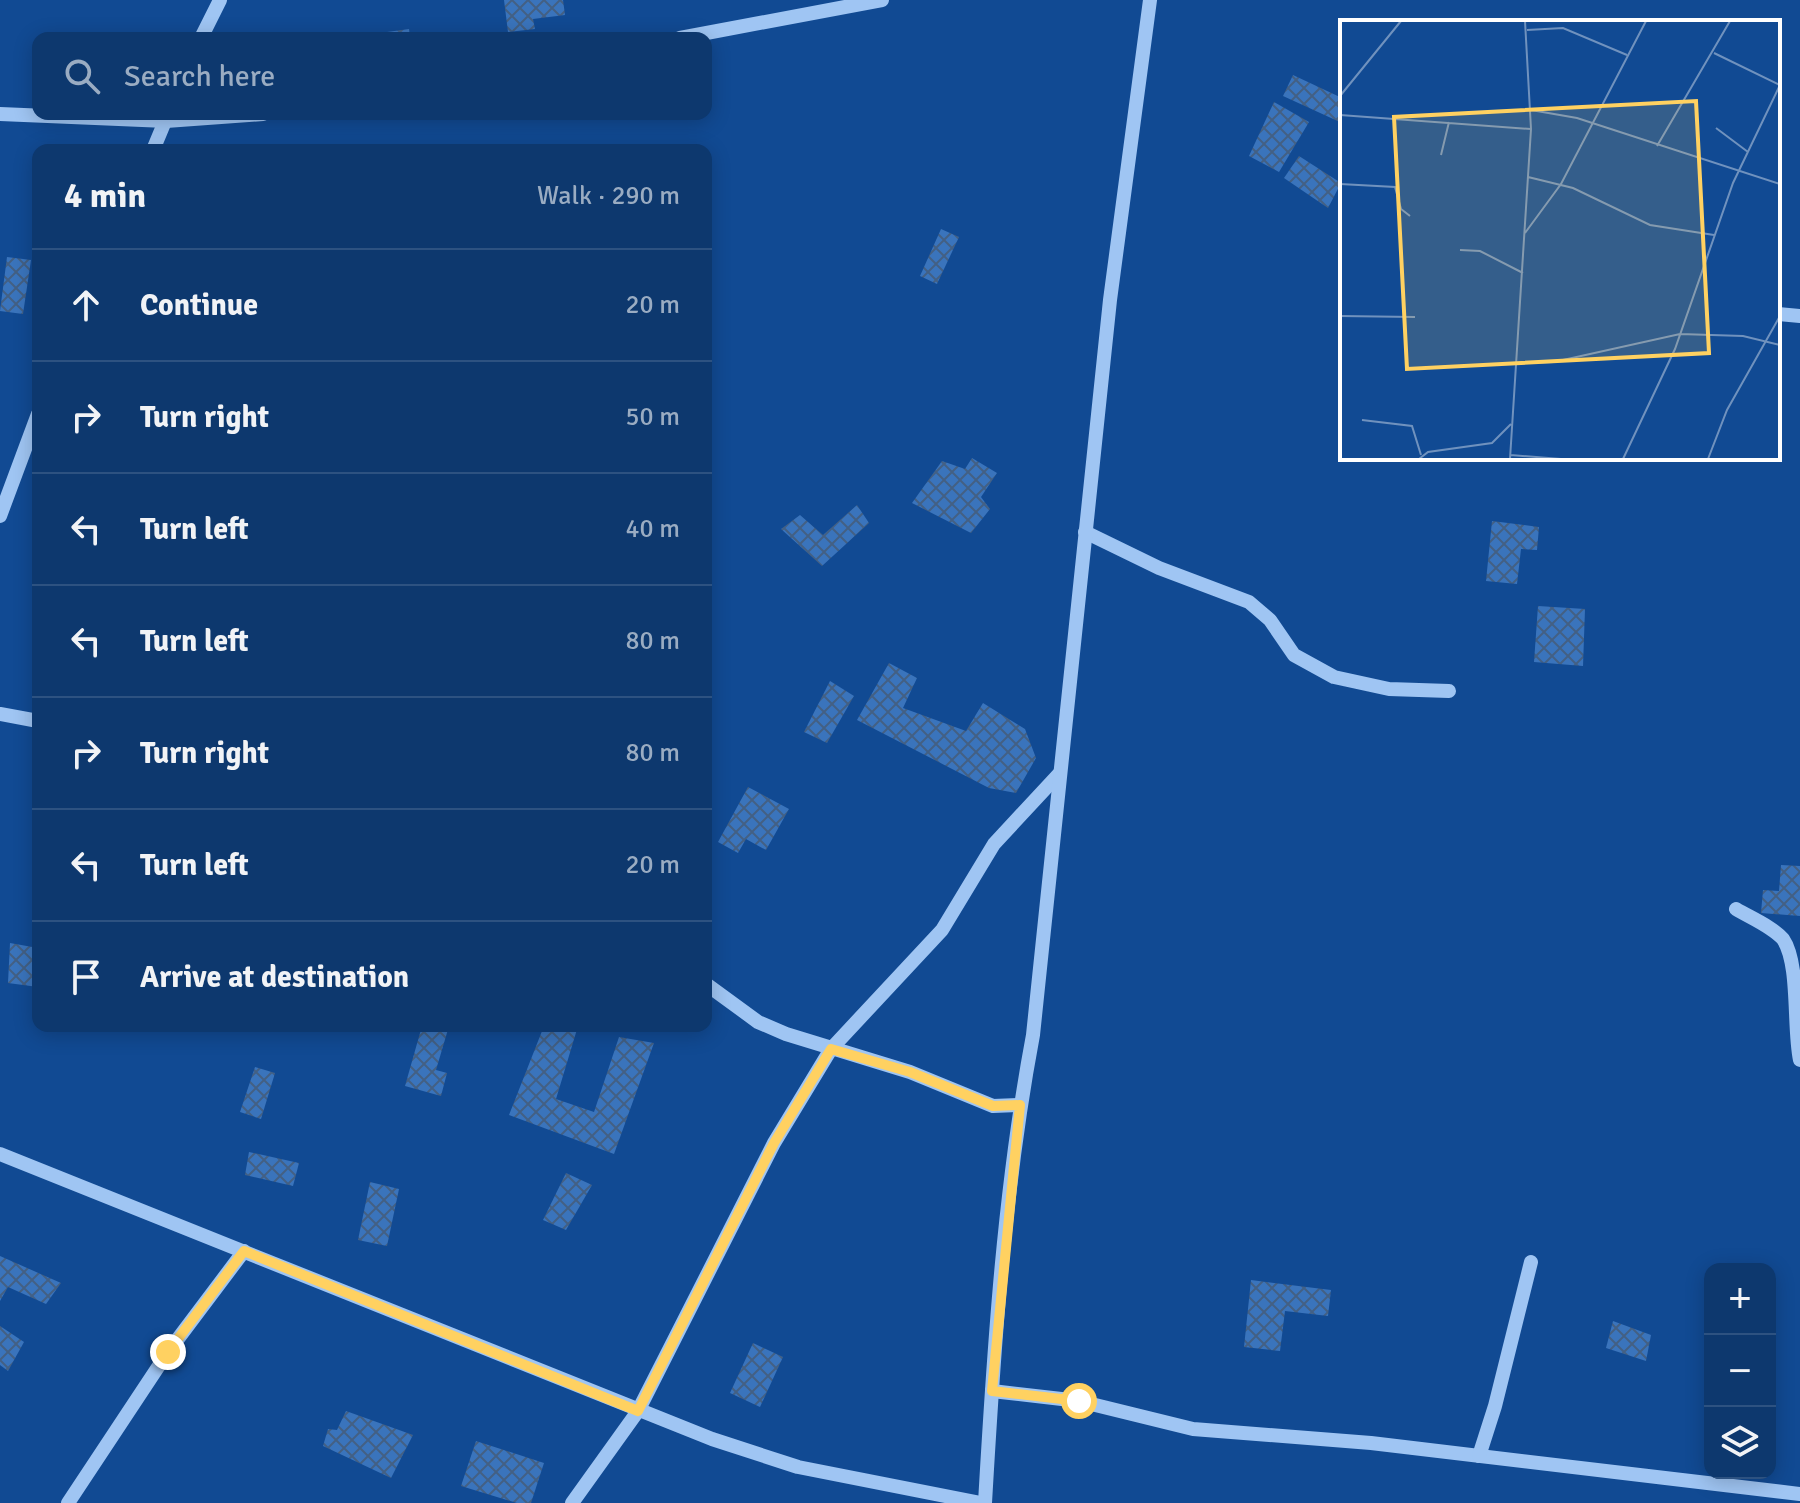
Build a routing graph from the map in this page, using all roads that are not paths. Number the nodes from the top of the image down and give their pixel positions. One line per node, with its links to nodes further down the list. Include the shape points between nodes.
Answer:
1 (220, 0): 4 (street)
2 (882, 0): 5 (street)
3 (1150, 0): 14 (street)
4 (204, 32)
5 (712, 32)
6 (0, 114): 7 (street)
7 (32, 115)
8 (166, 120): 9 (street)
9 (156, 144)
10 (1780, 314): 11 (street)
11 (1800, 316)
12 (32, 430): 13 (street)
13 (0, 516)
14 (1085, 532): 15 (street, via 1159,568 1249,602 1270,620 1294,655 1334,677 1389,689); 18 (street)
15 (1449, 691)
16 (0, 714): 17 (street)
17 (32, 720)
18 (1059, 774): 21 (street, via 994,844 942,930); 23 (street, via 1033,1035)
19 (1736, 909): 22 (street, via 1780,936 1790,951)
20 (712, 988): 21 (street, via 758,1022)
21 (831, 1049): 23 (street, via 910,1072 993,1106); 28 (street, via 774,1143)
22 (1800, 1060)
23 (1020, 1105): 27 (street)
24 (0, 1154): 25 (street)
25 (244, 1251): 28 (street); 31 (street, via 168,1352)
26 (1531, 1262): 29 (street)
27 (992, 1391): 29 (street, via 1079,1401 1193,1429); 33 (street)
28 (638, 1411): 32 (street); 33 (street, via 798,1467)
29 (1479, 1456): 30 (street)
30 (1800, 1494)
31 (68, 1503)
32 (572, 1503)
33 (983, 1503)

